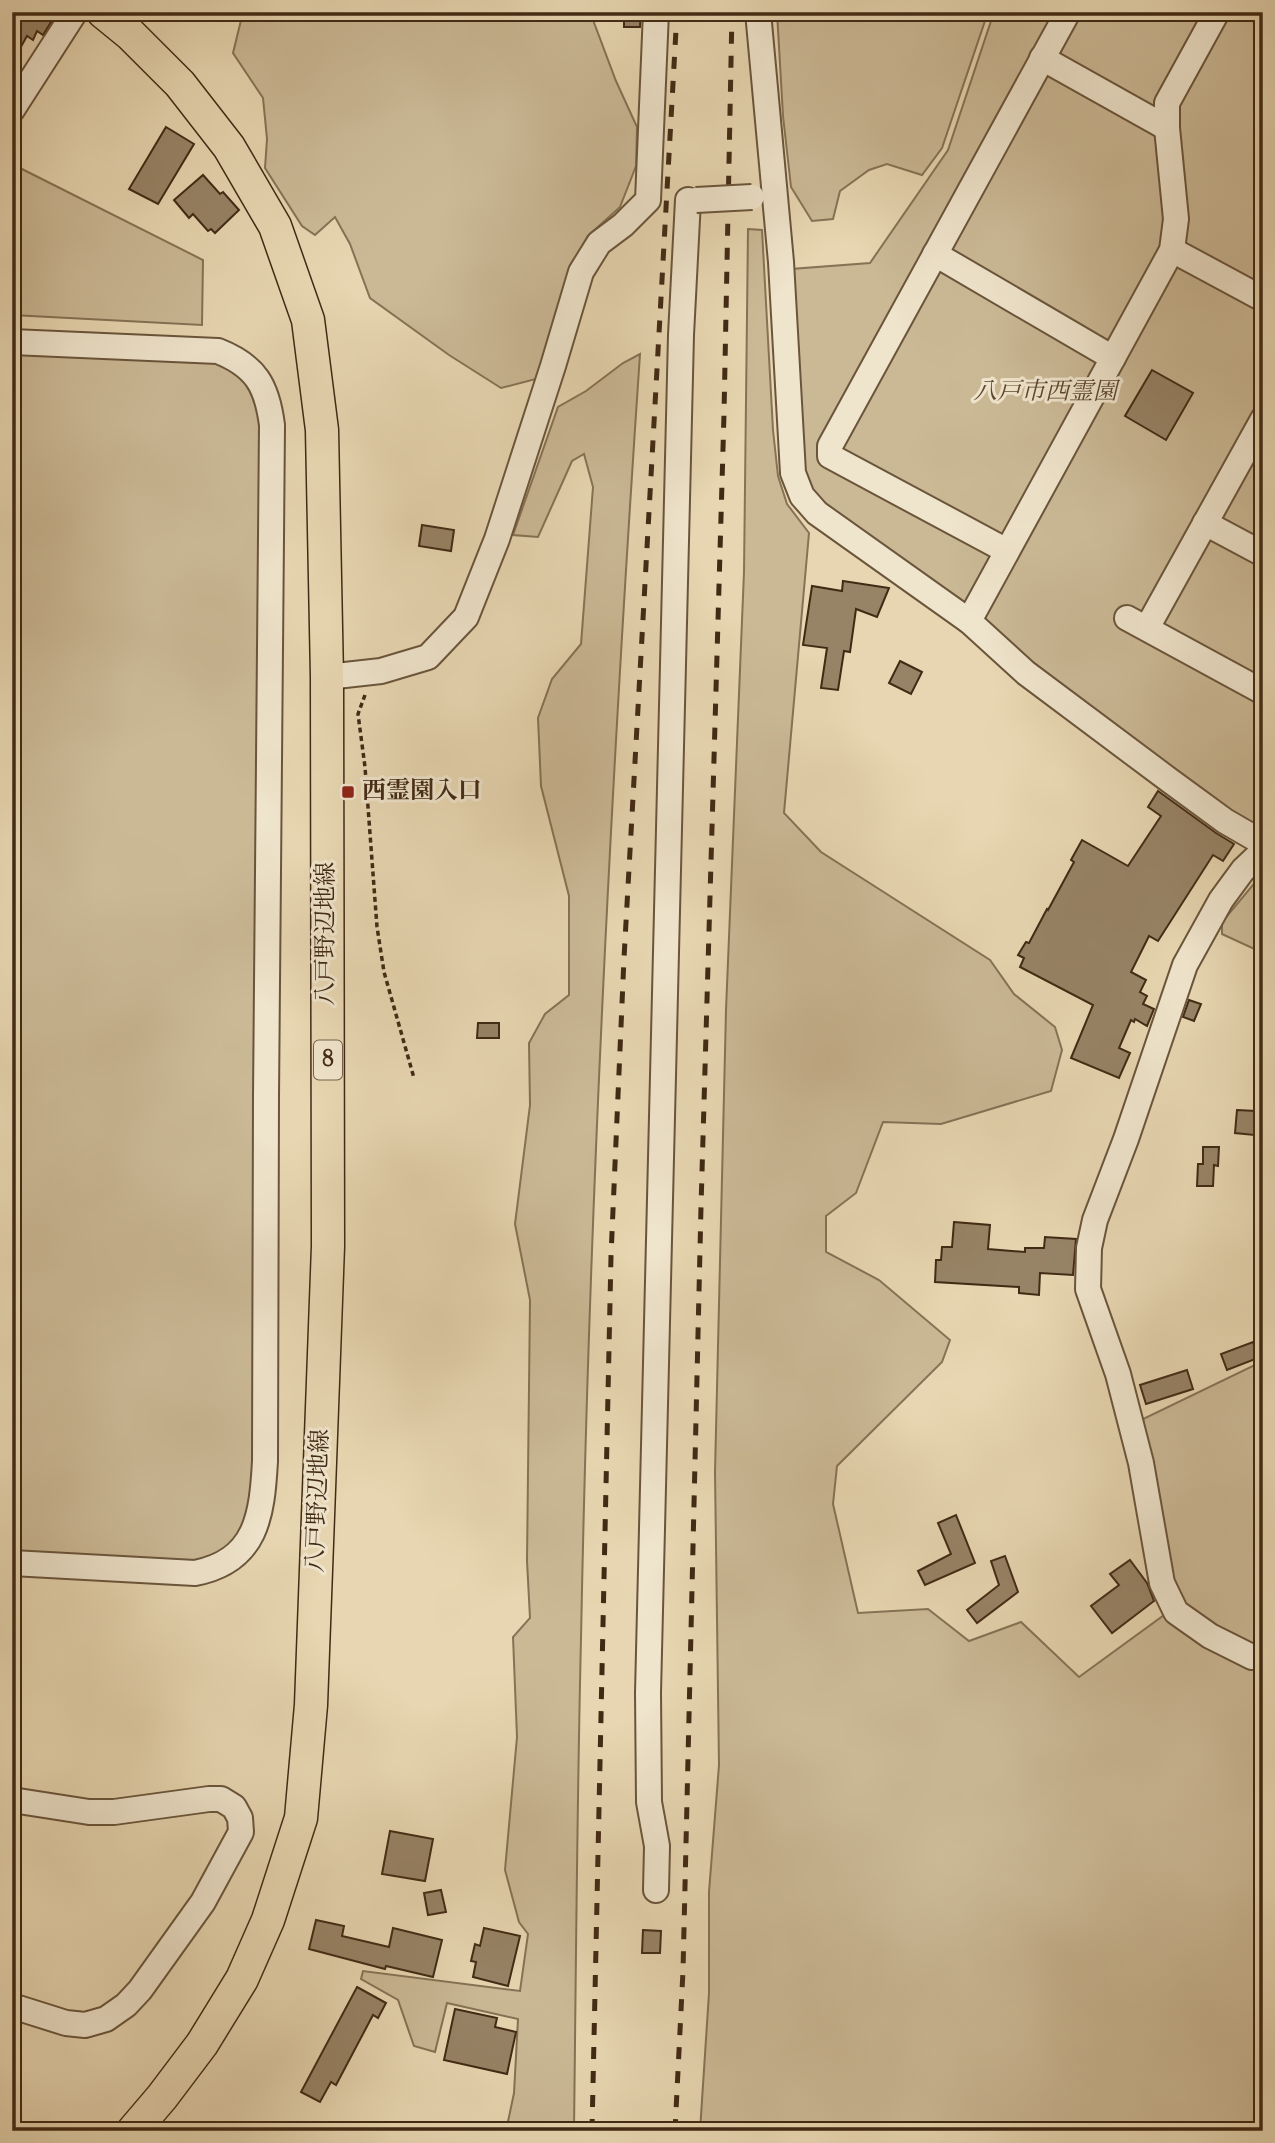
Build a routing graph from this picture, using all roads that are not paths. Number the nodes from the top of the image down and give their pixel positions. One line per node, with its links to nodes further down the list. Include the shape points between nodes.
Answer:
1 (75, 12): 8 (street)
2 (103, 12): 23 (main road, 八戸野辺地線 / 8, via 180,84 229,146 275,226 308,320 322,430)
3 (656, 12): 11 (street)
4 (758, 12): 10 (street)
5 (1068, 12): 7 (street)
6 (1216, 13): 9 (street, via 1167,103)
7 (1042, 58): 9 (street); 14 (street)
8 (12, 110)
9 (1167, 128): 13 (street, via 1177,219)
10 (763, 196): 12 (street, bridge); 22 (street, via 781,262 793,473 802,496 845,534)
11 (648, 200): 12 (street); 23 (street, via 599,243 581,272 497,539 466,617 428,657 373,672)
12 (692, 200): 30 (street, via 681,335 649,1679 649,1802 657,1846)
13 (1172, 250): 15 (street); 17 (street)
14 (935, 254): 17 (street); 20 (street, via 830,446 831,456)
15 (1263, 299)
16 (12, 342): 27 (street, via 218,351 249,368 260,382 272,425 265,1448 260,1513 250,1540 215,1569 195,1573)
17 (1113, 358): 20 (street)
18 (1262, 423): 19 (street)
19 (1205, 523): 21 (street); 24 (street, via 1137,623)
20 (1007, 551): 22 (street)
21 (1263, 554)
22 (969, 621): 25 (street, via 1026,673 1225,821)
23 (327, 677): 32 (main road, 八戸野辺地線 / 8, via 328,1246 311,1705 300,1818 268,1920 242,1979 202,2044)
24 (1263, 692)
25 (1263, 843)
26 (1263, 850): 28 (street, via 1221,900 1185,965 1095,1220 1088,1289 1118,1374 1162,1583 1176,1612)
27 (12, 1563)
28 (1252, 1657)
29 (12, 1800): 31 (street, via 114,1812 221,1799 234,1807 241,1832 203,1902 126,2005 106,2020 85,2025)
30 (656, 1890)
31 (12, 2006)
32 (133, 2131)

